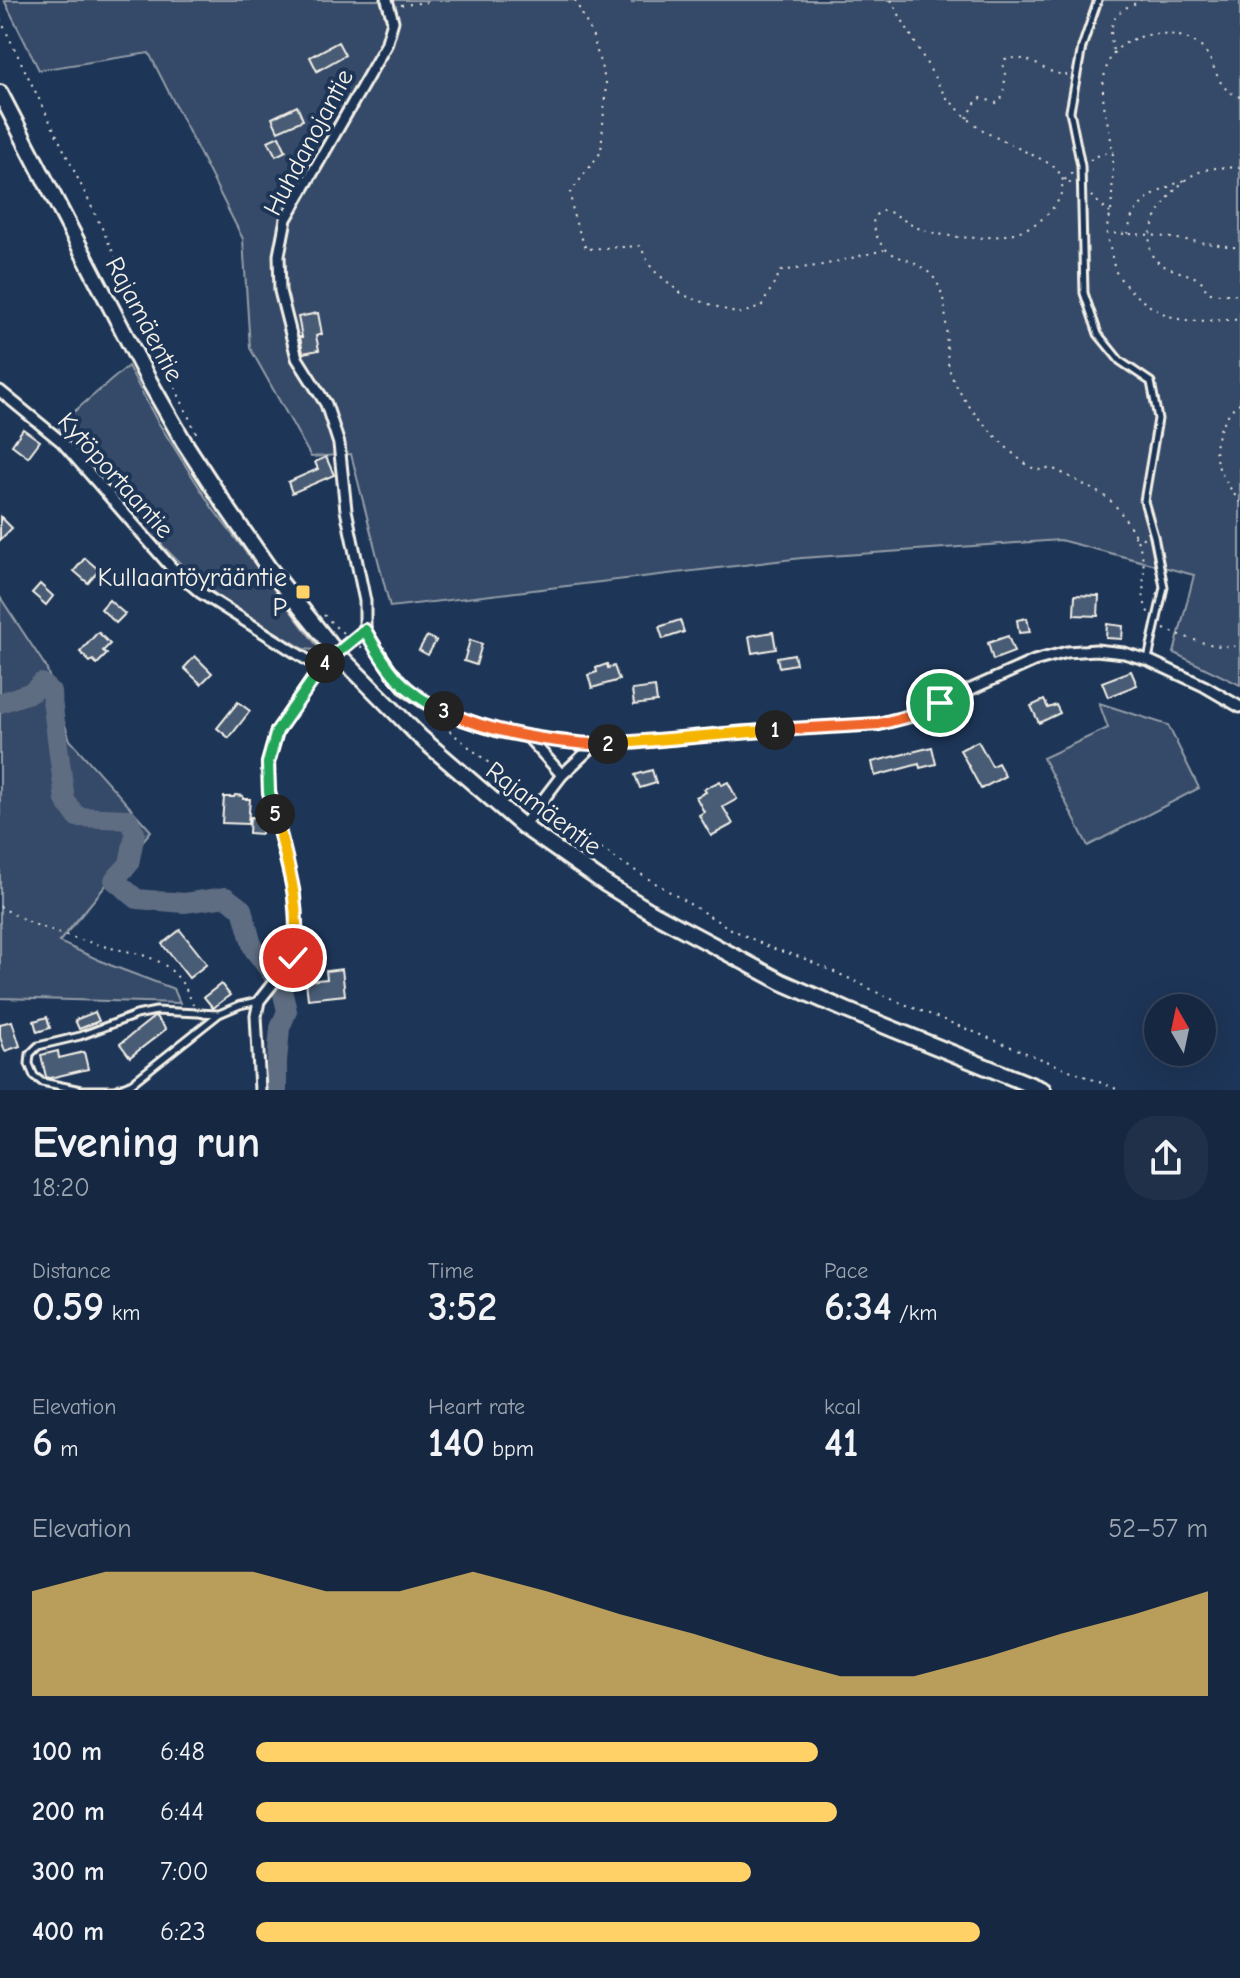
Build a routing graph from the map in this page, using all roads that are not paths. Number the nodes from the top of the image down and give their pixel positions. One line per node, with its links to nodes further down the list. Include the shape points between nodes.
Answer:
1 (1098, 0): 6 (lane, via 1082,47 1070,111 1081,166 1084,293 1098,334 1120,361 1151,382 1158,419 1144,501 1164,587)
2 (388, 3): 9 (street, Huhdanojantie, via 393,21 386,45 286,219 280,291 297,358 326,404 339,444 365,601 365,630 375,648 406,690 425,703)
3 (0, 93): 5 (main road, Rajamäentie, via 184,442 268,567)
4 (0, 391): 7 (street, Kytöportaantie, via 62,442 171,567 201,593)
5 (336, 652): 7 (street); 12 (main road, Rajamäentie, via 420,737)
6 (1148, 660): 8 (street); 10 (street, via 1096,650 1067,652 879,724)
7 (320, 668): 13 (street, via 277,731 268,763 269,792 291,879 297,941 293,958)
8 (1240, 707)
9 (528, 737): 10 (street); 11 (street)
10 (594, 745): 11 (street)
11 (562, 775): 12 (street)
12 (523, 826): 16 (main road, Rajamäentie, via 641,906 782,982)
13 (259, 1001): 14 (lane); 15 (street)
14 (219, 1014): 14 (lane, via 136,1015 38,1046 29,1064 42,1082 115,1090 132,1083)
15 (260, 1090)
16 (1043, 1090)

